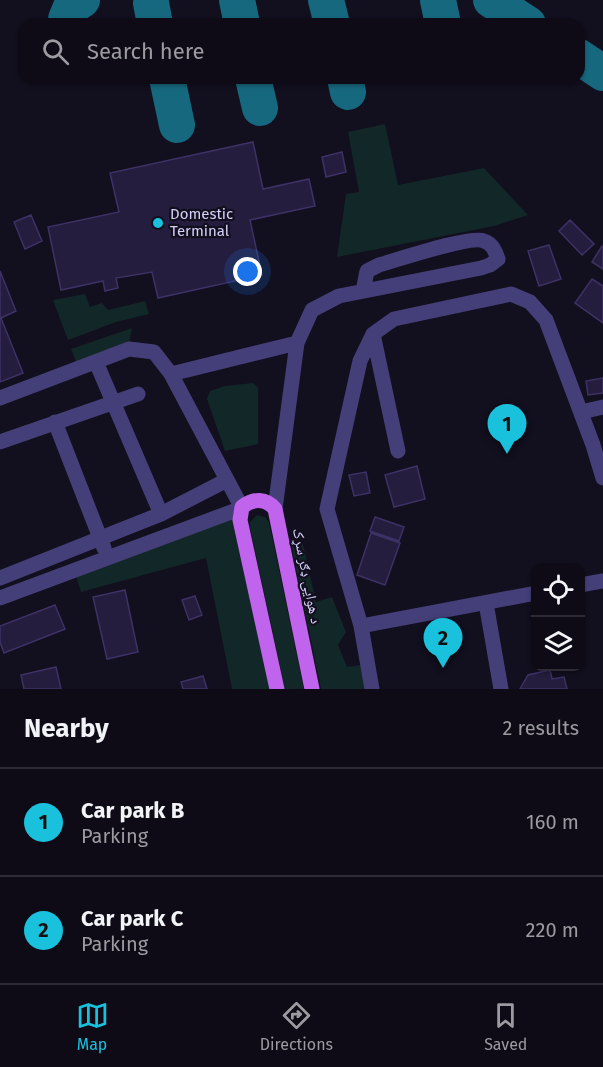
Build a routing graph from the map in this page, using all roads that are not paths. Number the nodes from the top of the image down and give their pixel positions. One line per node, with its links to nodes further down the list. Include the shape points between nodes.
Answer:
1 (363, 291): 1 (lane, via 367,271 379,265 467,241 484,240 494,248 498,259 481,268); 3 (lane, via 339,296 312,310)
2 (373, 334): 10 (lane, via 394,319 511,294 530,302 546,320); 13 (lane); 27 (lane, via 360,361 327,509)
3 (297, 343): 5 (lane); 16 (lane)
4 (96, 362): 5 (lane, via 129,349 140,349 154,352); 7 (lane); 8 (lane)
5 (171, 374): 15 (lane)
6 (138, 394): 8 (lane)
7 (0, 398)
8 (113, 402): 11 (lane); 17 (lane)
9 (603, 406): 10 (lane)
10 (581, 412): 14 (lane)
11 (55, 422): 12 (lane); 19 (lane)
12 (0, 442)
13 (398, 451)
14 (603, 478)
15 (227, 480): 17 (lane); 18 (lane)
16 (275, 509): 18 (main road, via 261,500 248,502); 29 (main road, د هوایی ډګر سړک)
17 (161, 514): 19 (lane)
18 (241, 514): 20 (lane); 28 (main road)
19 (100, 538): 20 (lane); 21 (lane)
20 (107, 558): 25 (lane)
21 (0, 578)
22 (603, 581): 23 (lane)
23 (585, 584)
24 (531, 594): 26 (lane)
25 (0, 598)
26 (486, 603): 27 (lane); 31 (lane)
27 (360, 626): 30 (lane)
28 (277, 689)
29 (312, 689)
30 (372, 689)
31 (501, 689)

